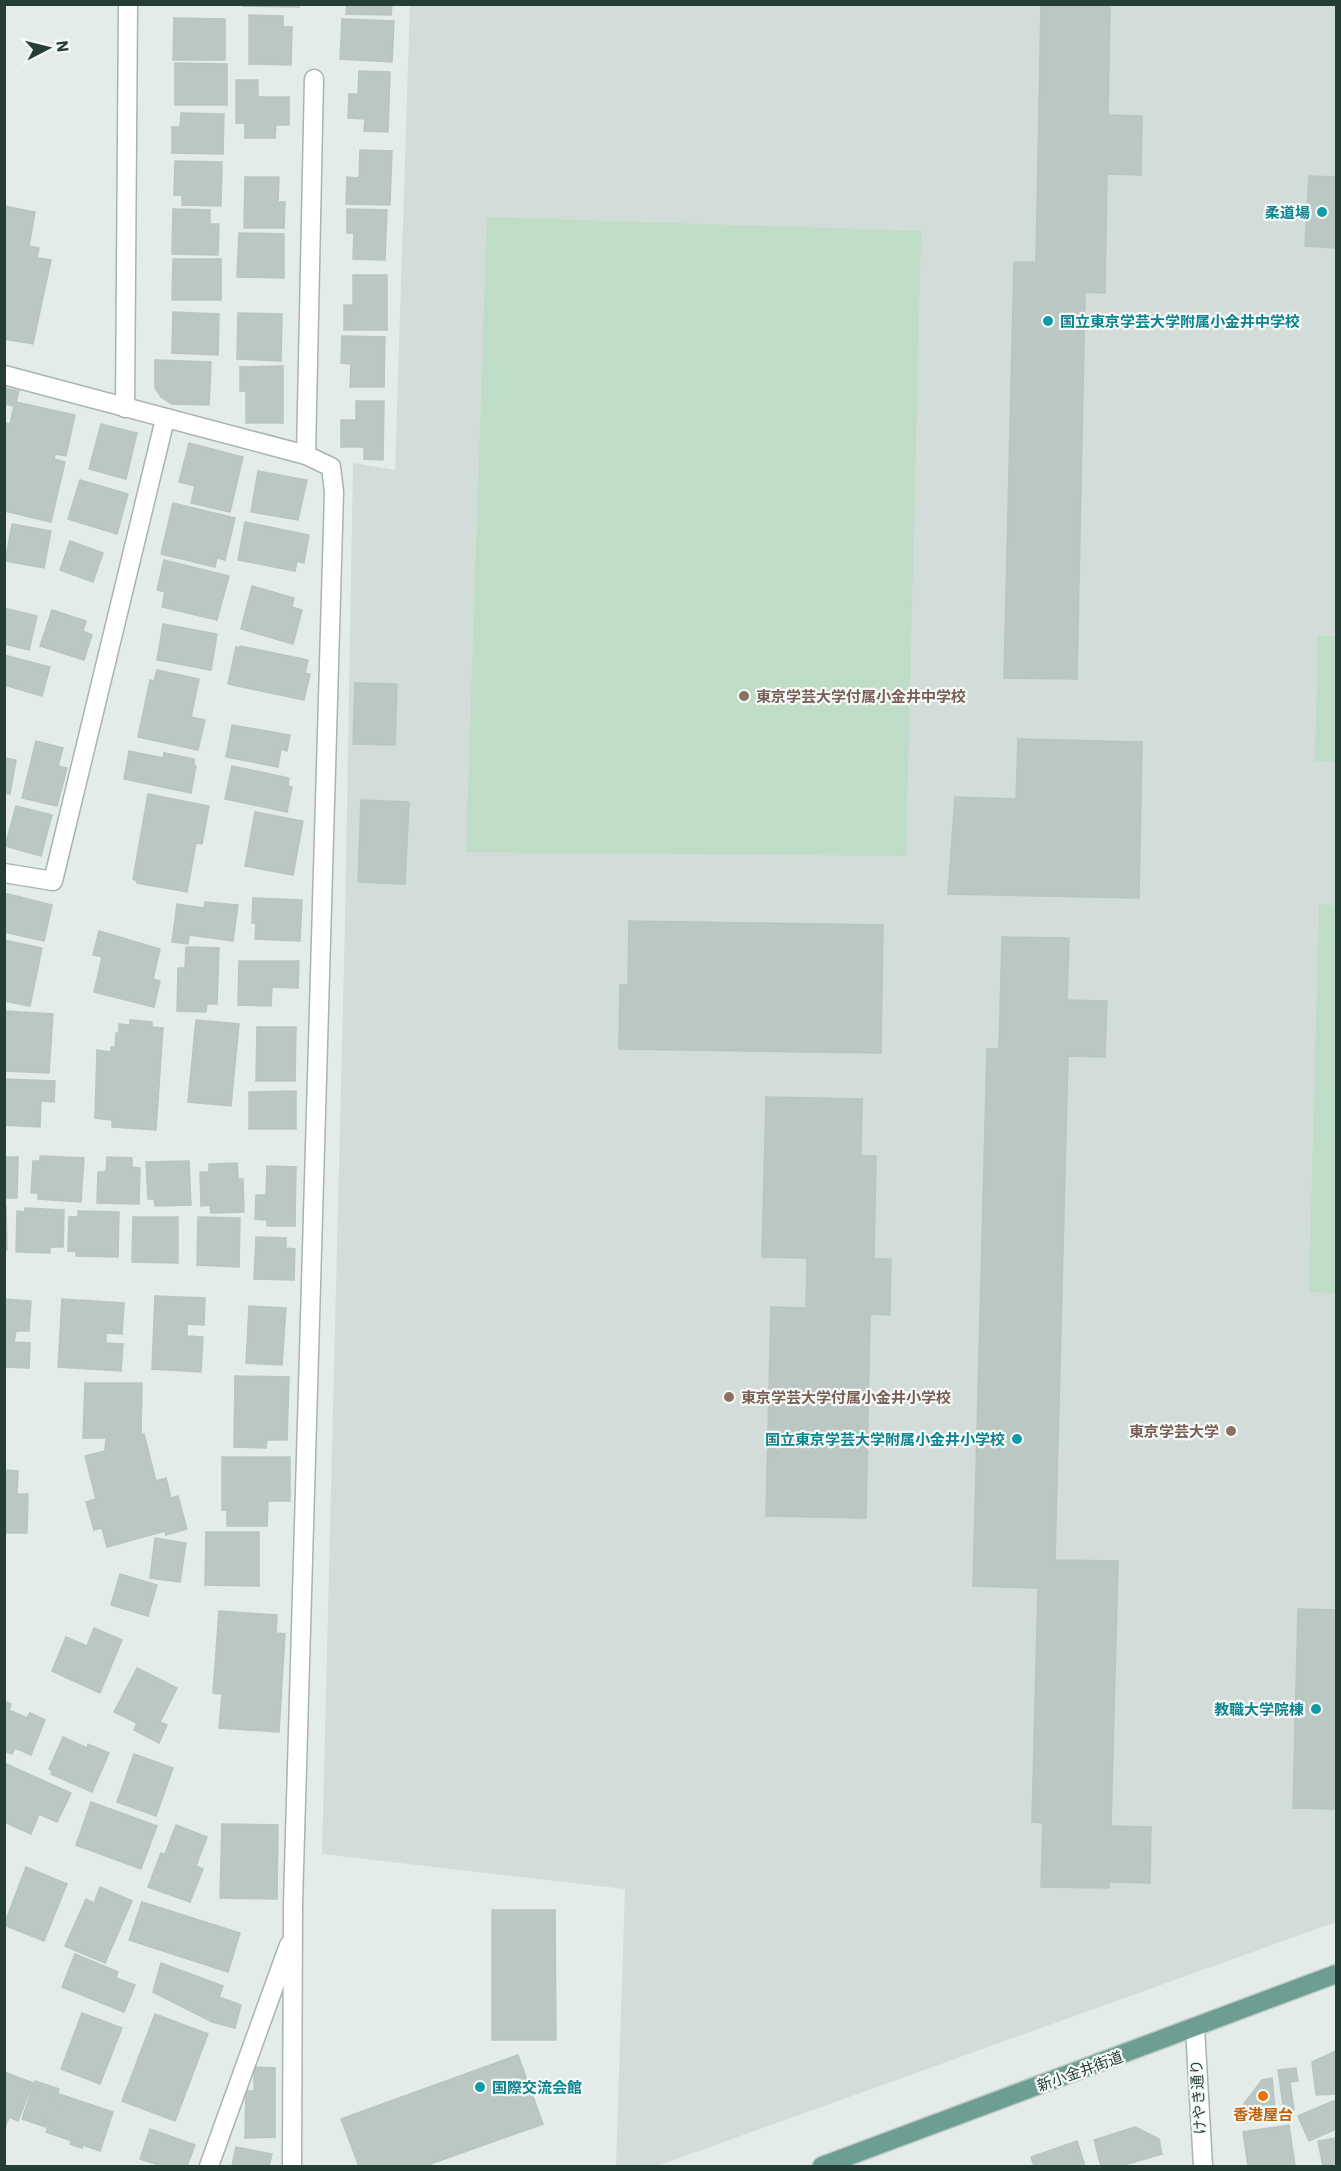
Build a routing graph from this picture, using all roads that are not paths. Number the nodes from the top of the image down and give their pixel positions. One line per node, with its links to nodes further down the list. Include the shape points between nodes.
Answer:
1 (128, 4): 4 (street)
2 (314, 79): 6 (street)
3 (4, 375): 4 (street)
4 (125, 408): 5 (street)
5 (165, 419): 6 (street); 7 (street, via 53,881)
6 (306, 455): 8 (street, via 331,467 334,492)
7 (4, 873)
8 (294, 1932): 11 (street); 12 (street)
9 (1336, 1974): 10 (main road, 新小金井街道)
10 (1195, 2028): 13 (main road, 新小金井街道); 14 (street, けやき通り)
11 (209, 2166)
12 (292, 2166)
13 (822, 2166)
14 (1203, 2166)

